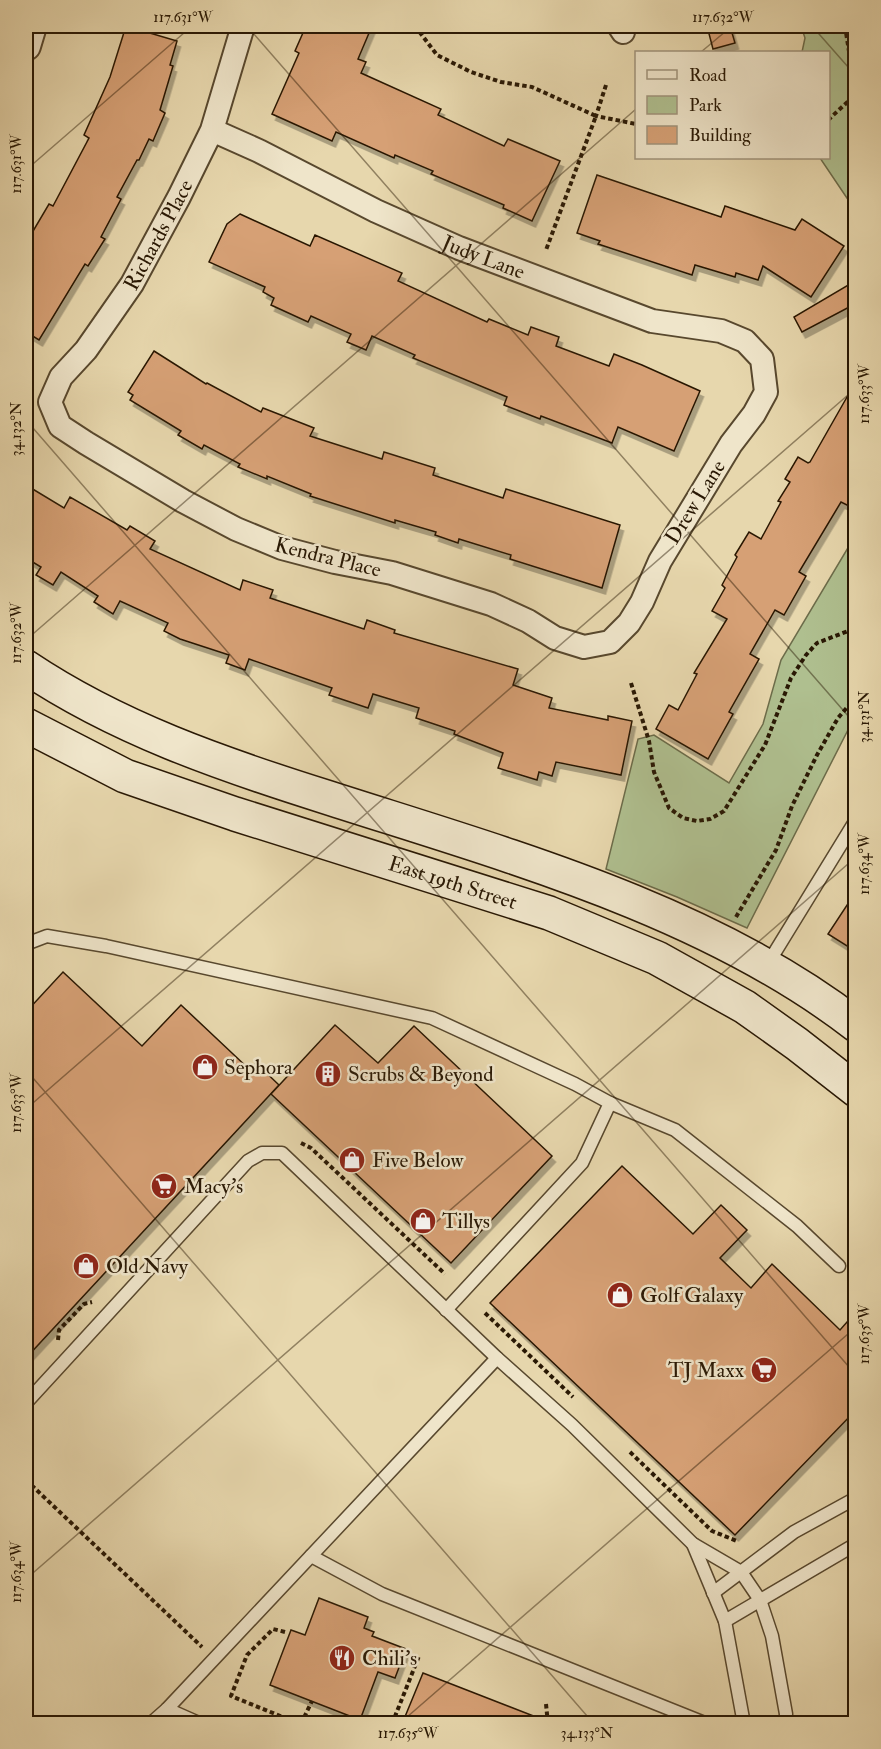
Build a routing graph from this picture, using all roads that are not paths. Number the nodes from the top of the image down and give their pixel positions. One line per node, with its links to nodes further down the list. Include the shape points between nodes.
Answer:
1 (32, 26): 3 (street)
2 (243, 26): 4 (street, Richards Place)
3 (26, 46)
4 (212, 130): 5 (street, Judy Lane, via 376,212 459,248 652,321 720,331 745,341); 6 (street, Richards Place, via 132,284 86,350 61,377 50,402)
5 (762, 359): 7 (street, Drew Lane, via 766,392 660,561 629,623)
6 (60, 426): 7 (street, Kendra Place, via 183,501 282,549 392,573 491,604 555,638 584,647)
7 (610, 642)
8 (26, 667): 12 (main road, East 19th Street, via 60,690 163,741 563,876 670,917)
9 (26, 725): 14 (main road, East 19th Street, via 125,776 549,913 657,958 745,1007)
10 (855, 820): 12 (lane)
11 (26, 944): 15 (lane, via 47,936 106,946 432,1018)
12 (766, 966): 13 (main road, East 19th Street)
13 (855, 1025)
14 (855, 1090)
15 (610, 1103): 16 (lane, via 675,1130 797,1226); 17 (lane, via 582,1163)
16 (839, 1266)
17 (446, 1310): 18 (lane); 19 (lane, via 282,1152 262,1154 248,1161)
18 (497, 1358): 21 (lane, via 572,1425); 23 (lane)
19 (26, 1403)
20 (855, 1498): 24 (lane, via 794,1532)
21 (693, 1544): 24 (lane); 25 (lane)
22 (855, 1544): 26 (lane)
23 (311, 1556): 28 (lane); 31 (lane, via 382,1594)
24 (741, 1572): 25 (lane); 26 (lane)
25 (713, 1593): 27 (lane)
26 (760, 1600): 27 (lane); 33 (lane, via 772,1636)
27 (725, 1621): 32 (lane)
28 (167, 1709): 29 (lane); 30 (lane)
29 (150, 1724)
30 (201, 1724)
31 (707, 1724)
32 (744, 1724)
33 (785, 1724)

